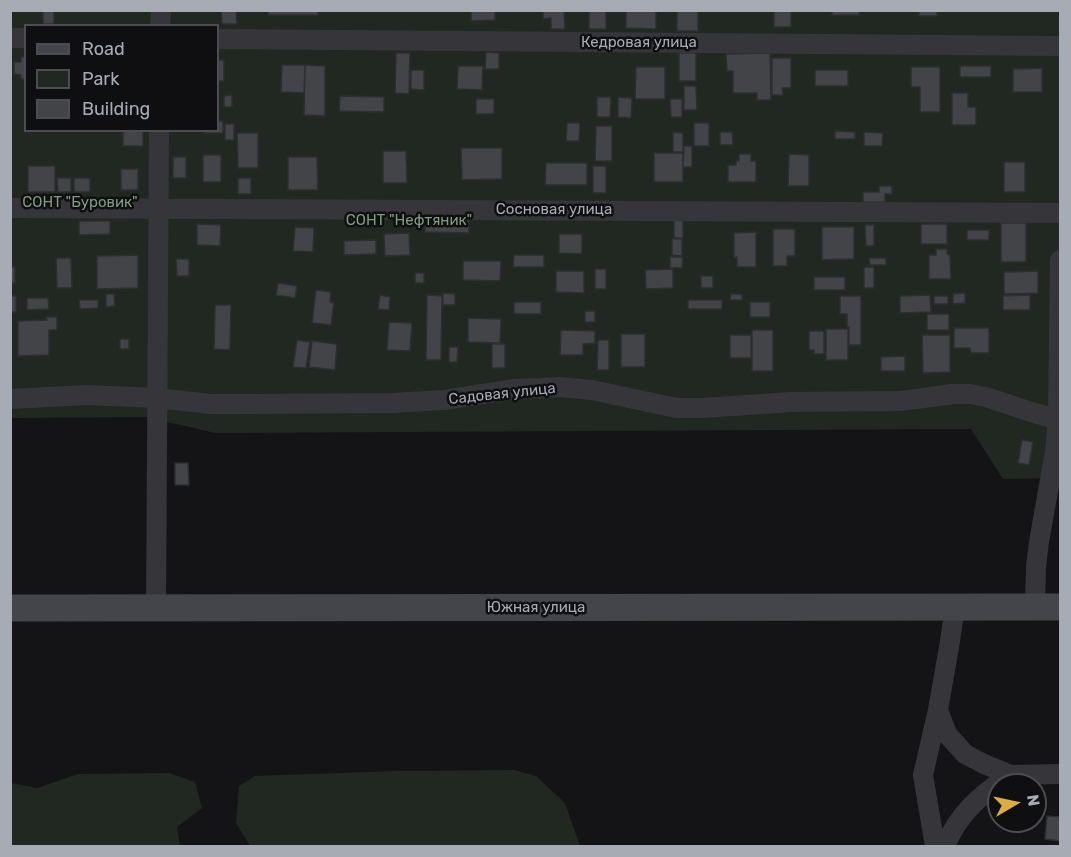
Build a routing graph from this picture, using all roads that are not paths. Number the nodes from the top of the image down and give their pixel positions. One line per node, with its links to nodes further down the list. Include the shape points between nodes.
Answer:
1 (219, 39): 2 (street, Кедровая улица)
2 (1060, 46)
3 (159, 132): 5 (street)
4 (10, 208): 5 (street, Сосновая улица)
5 (158, 208): 6 (street, Сосновая улица); 8 (street)
6 (1060, 213)
7 (1060, 260): 10 (street)
8 (156, 398): 9 (street, Садовая улица, via 87,395); 10 (street, Садовая улица, via 211,404 392,403 560,387 676,408 703,408 901,401 970,394); 13 (street)
9 (10, 399)
10 (1059, 420): 11 (street, via 1036,567)
11 (1048, 607): 14 (street, Южная улица)
12 (10, 608): 13 (street, Южная улица)
13 (156, 608): 14 (street, Южная улица)
14 (955, 608): 15 (street)
15 (938, 710): 16 (street, via 947,734 964,754); 18 (street, via 923,775)
16 (1006, 773)
17 (987, 792): 19 (street, via 963,815)
18 (935, 846)
19 (945, 846)

